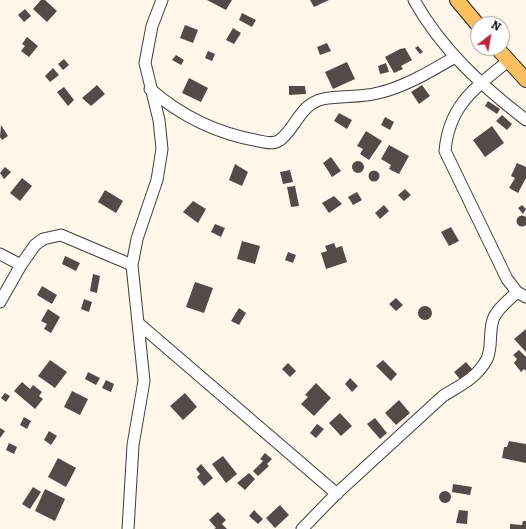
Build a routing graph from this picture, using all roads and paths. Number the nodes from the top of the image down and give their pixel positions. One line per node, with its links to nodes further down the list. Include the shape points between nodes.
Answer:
1 (162, 0): 10 (street, via 146,51 146,71)
2 (414, 0): 6 (street)
3 (457, 0): 4 (main road)
4 (470, 16)
5 (504, 56): 7 (main road)
6 (455, 57): 9 (street); 10 (street, via 377,94 323,99 312,103 281,140 274,143 248,139 209,126 178,110)
7 (508, 61): 8 (main road); 9 (street)
8 (526, 80)
9 (481, 84): 11 (street); 15 (street, via 464,100 453,118 447,132 445,151 507,279)
10 (150, 89): 14 (street, via 159,120 162,150 157,180 137,239)
11 (526, 120)
12 (0, 254): 13 (street)
13 (21, 265): 14 (street, via 43,238 61,235); 16 (street)
14 (132, 266): 17 (street)
15 (521, 295): 18 (street, via 500,308 494,318 487,358 478,371 461,386 443,396)
16 (0, 302)
17 (138, 323): 18 (street); 19 (street, via 144,381 133,445)
18 (337, 494): 20 (street)
19 (128, 529)
20 (302, 529)

